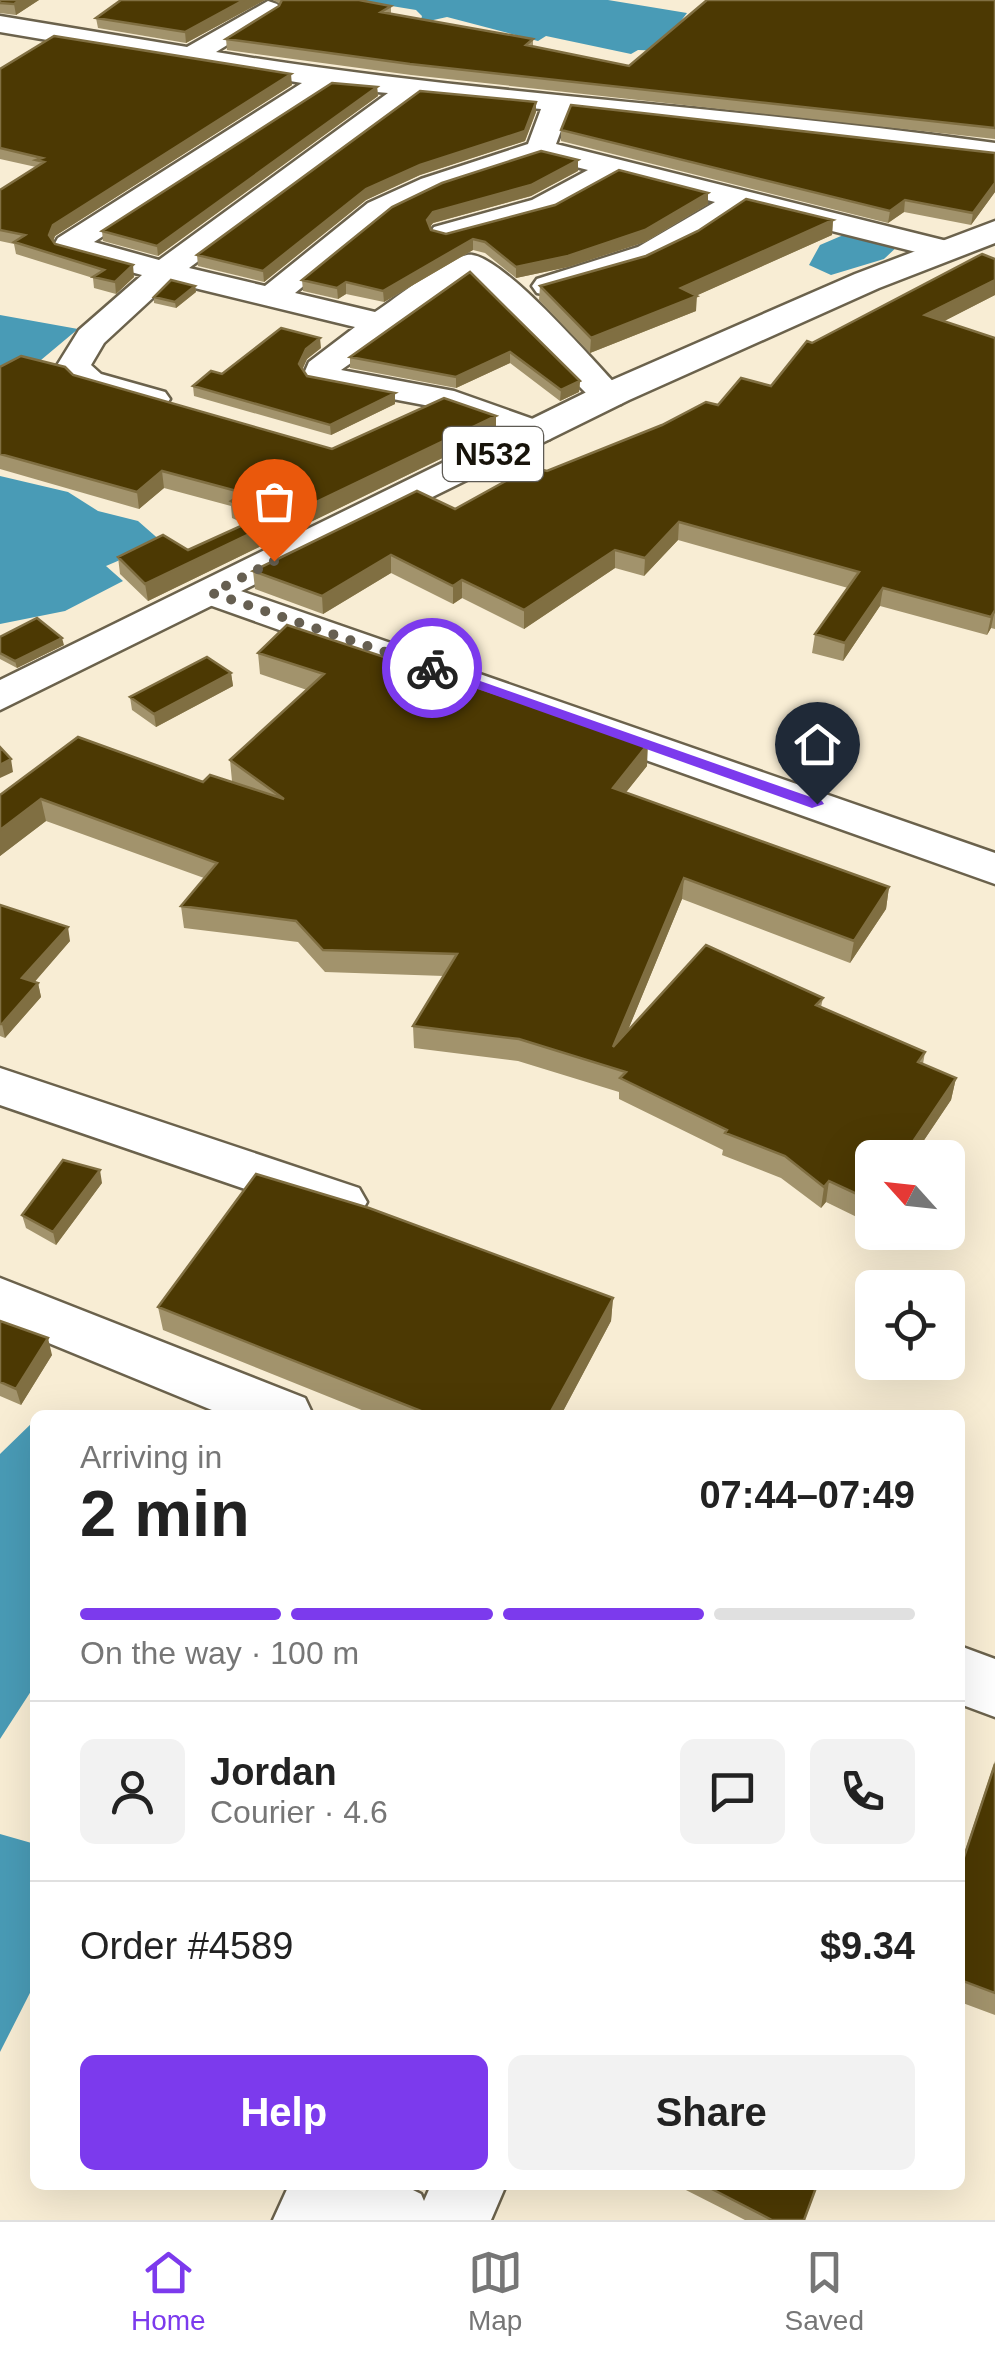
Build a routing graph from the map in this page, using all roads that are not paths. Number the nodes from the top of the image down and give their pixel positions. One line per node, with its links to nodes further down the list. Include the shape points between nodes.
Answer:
1 (42, 0): 3 (street)
2 (268, 9): 4 (street)
3 (2, 25): 4 (street)
4 (190, 56): 5 (street)
5 (326, 79): 6 (street); 17 (street, via 69,244)
6 (412, 89): 7 (street); 17 (street)
7 (557, 105): 8 (street); 9 (street)
8 (540, 149): 10 (street); 12 (street)
9 (995, 152)
10 (613, 168): 11 (street); 14 (street, via 544,206)
11 (740, 198): 15 (street); 18 (street, via 695,233 650,253)
12 (379, 209): 14 (street); 19 (street)
13 (995, 231): 15 (highway, N532)
14 (445, 233): 16 (street)
15 (944, 250): 22 (highway, N532)
16 (472, 263): 18 (street); 20 (street)
17 (172, 273): 19 (street); 23 (street, via 91,337 73,367 89,381)
18 (508, 293): 22 (street)
19 (264, 298): 20 (street)
20 (380, 323): 21 (street, via 320,376)
21 (442, 398): 24 (street); 25 (street)
22 (609, 398): 25 (highway, N532)
23 (181, 407)
24 (390, 424)
25 (538, 432): 26 (highway, N532)
26 (212, 593): 27 (highway, N532); 28 (street)
27 (0, 697)
28 (995, 869)
29 (0, 1086): 30 (street)
30 (365, 1210)
31 (0, 1300): 32 (street)
32 (273, 1410)
33 (965, 1677): 34 (street)
34 (995, 1688)
35 (466, 2190): 38 (street)
36 (310, 2220): 37 (street, via 327,2193 339,2192)
37 (396, 2220)
38 (454, 2220)

